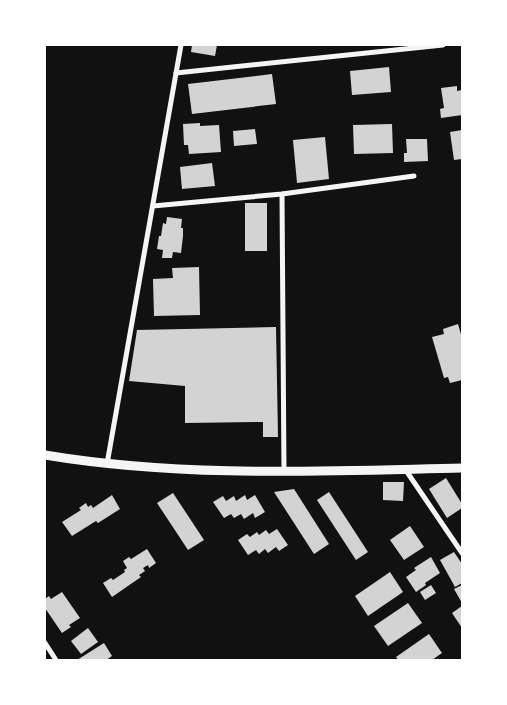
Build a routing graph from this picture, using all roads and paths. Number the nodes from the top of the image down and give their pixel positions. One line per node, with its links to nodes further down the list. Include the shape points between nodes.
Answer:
1 (181, 45): 3 (street)
2 (443, 45): 3 (street)
3 (176, 73): 6 (street)
4 (414, 176): 5 (street)
5 (282, 194): 6 (street); 11 (street)
6 (153, 206): 8 (street)
7 (45, 455): 8 (main road)
8 (107, 464): 11 (main road)
9 (462, 468): 10 (main road)
10 (405, 469): 11 (main road); 12 (street)
11 (284, 472)
12 (462, 554)
13 (45, 643): 14 (street)
14 (56, 660)

